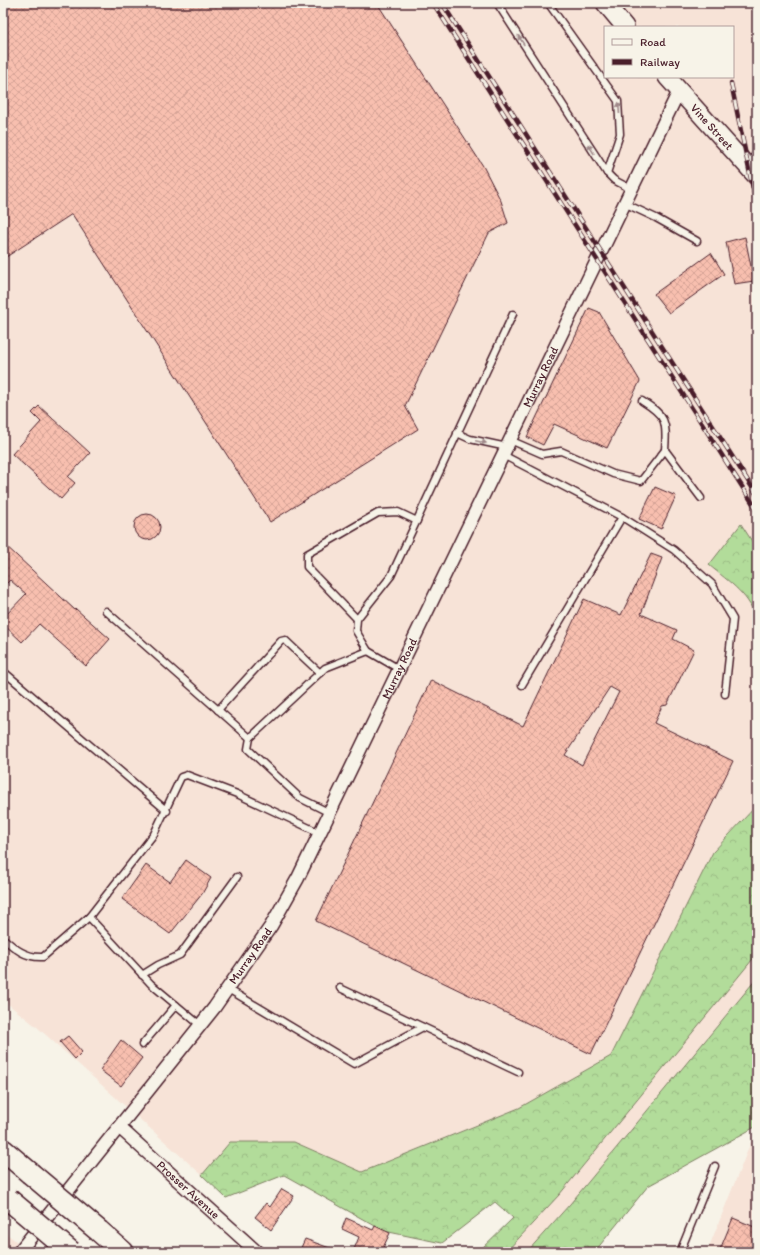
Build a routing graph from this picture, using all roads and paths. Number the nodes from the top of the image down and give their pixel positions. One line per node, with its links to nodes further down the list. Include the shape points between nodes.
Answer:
1 (497, 3): 8 (lane, one-way to 1)
2 (548, 3): 8 (lane, one-way to 2, via 620,134 618,101)
3 (605, 3): 4 (main road)
4 (624, 26)
5 (668, 78): 6 (main road, Vine Street)
6 (679, 91): 7 (main road, Vine Street); 9 (street, Murray Road)
7 (754, 165)
8 (607, 173): 9 (lane)
9 (631, 189): 10 (street, Murray Road)
10 (624, 204): 11 (lane); 15 (street, Murray Road)
11 (697, 241)
12 (513, 314): 14 (lane)
13 (642, 401): 16 (lane, via 660,412 667,429)
14 (457, 434): 15 (lane, one-way to 15); 19 (lane)
15 (507, 447): 16 (lane, via 542,454 561,451 613,474 640,481); 18 (lane); 23 (street, Murray Road)
16 (665, 450): 17 (lane)
17 (701, 498)
18 (622, 517): 26 (lane); 27 (lane, via 674,550 712,584 733,618)
19 (417, 521): 21 (lane, via 391,576); 21 (lane, via 398,512 378,512 307,554 307,567)
20 (106, 611): 28 (lane)
21 (357, 619): 22 (lane, via 356,631)
22 (368, 651): 23 (lane); 25 (lane, via 325,668)
23 (399, 669): 31 (street, Murray Road)
24 (3, 671): 30 (lane)
25 (320, 673): 28 (lane, via 285,640 281,641); 29 (lane)
26 (522, 685)
27 (725, 694)
28 (218, 710): 29 (lane)
29 (250, 738): 31 (lane, via 248,749 300,798)
30 (167, 811): 32 (lane, via 181,777 187,775 237,794); 34 (lane, via 154,834)
31 (330, 813): 32 (street, Murray Road)
32 (320, 833): 38 (street, Murray Road, via 271,926)
33 (237, 877): 36 (lane, via 180,955)
34 (89, 917): 35 (lane, via 43,957 34,957 17,951); 36 (lane)
35 (3, 938)
36 (142, 975): 39 (lane)
37 (340, 988): 41 (lane)
38 (228, 989): 40 (street, Murray Road); 41 (lane, via 354,1064)
39 (176, 1005): 40 (lane); 42 (lane)
40 (200, 1025): 44 (street, Murray Road)
41 (422, 1027): 43 (lane)
42 (142, 1045)
43 (518, 1072)
44 (120, 1128): 48 (street, Murray Road); 51 (street, Prosser Avenue)
45 (3, 1150): 50 (highway, bridge)
46 (715, 1166): 52 (lane)
47 (6, 1196): 49 (highway, bridge)
48 (19, 1252)
49 (71, 1252)
50 (123, 1252)
51 (257, 1252)
52 (680, 1252)

